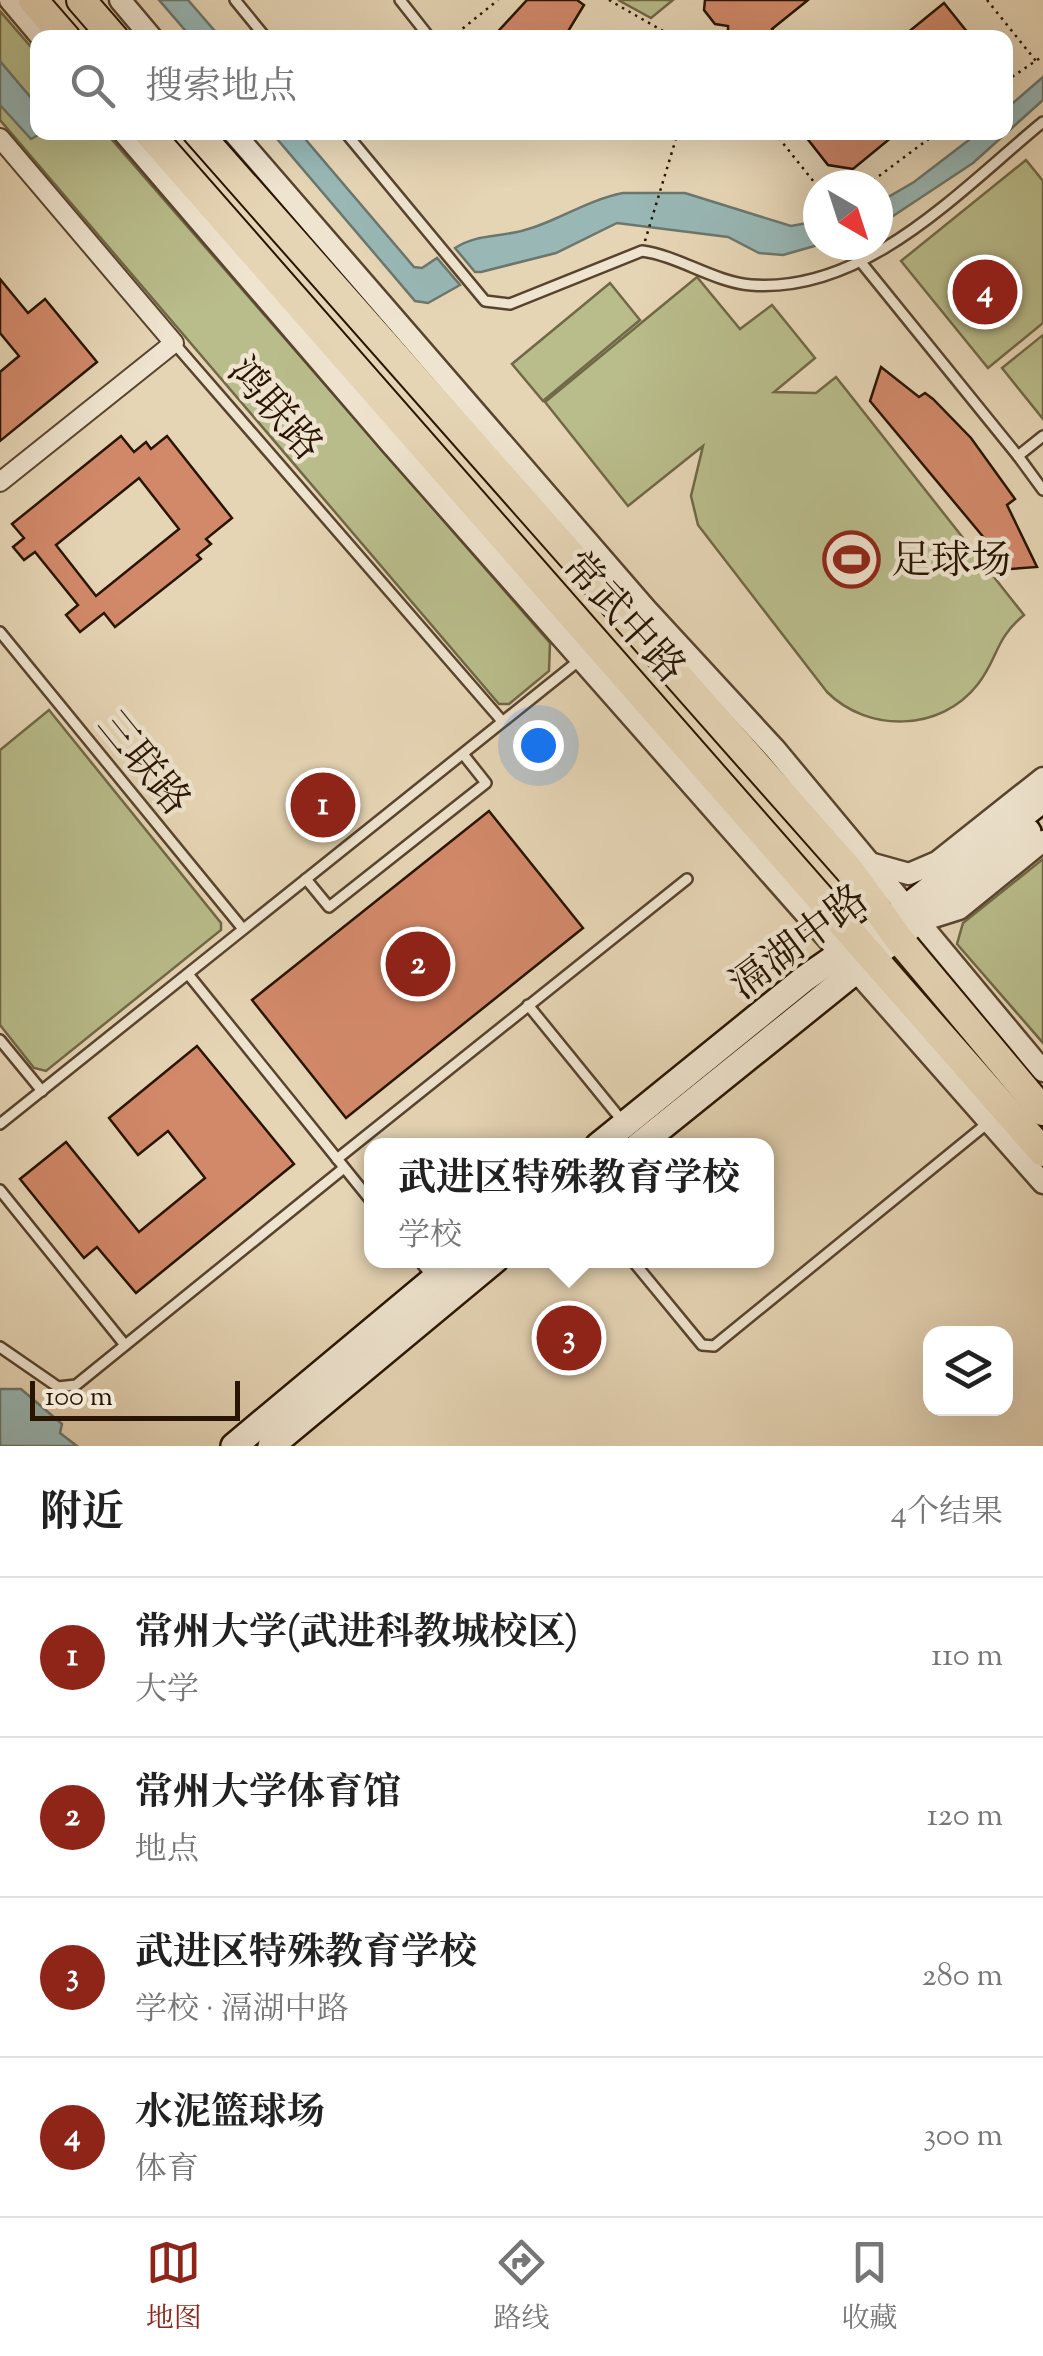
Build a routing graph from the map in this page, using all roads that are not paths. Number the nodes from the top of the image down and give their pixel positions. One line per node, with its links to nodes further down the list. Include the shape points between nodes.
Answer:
1 (10, 0): 7 (street)
2 (33, 0): 8 (main road)
3 (81, 0): 9 (main road)
4 (120, 0): 10 (street)
5 (235, 0): 11 (lane)
6 (400, 0): 12 (lane)
7 (35, 30)
8 (59, 30)
9 (107, 30)
10 (145, 30)
11 (259, 30)
12 (424, 30)
13 (1043, 122): 20 (lane)
14 (0, 138): 22 (street, 鸿联路)
15 (130, 140): 28 (street)
16 (155, 140): 40 (main road, 常武中路)
17 (205, 140): 38 (main road, 常武中路)
18 (240, 140): 35 (street)
19 (352, 140): 21 (lane, via 486,301 510,304 642,251 746,285 779,286)
20 (893, 244)
21 (860, 260): 24 (lane)
22 (174, 343): 25 (street); 29 (lane, 鸿联路)
23 (1043, 436): 24 (lane)
24 (1018, 456): 26 (lane)
25 (0, 482)
26 (1043, 490)
27 (0, 632): 39 (lane, 三联路)
28 (583, 657): 29 (lane); 40 (street)
29 (502, 721): 30 (lane)
30 (462, 754): 36 (lane); 36 (lane, via 486,783 329,907)
31 (1043, 778): 35 (street, via 922,870 897,874)
32 (1043, 799): 38 (main road, 滆湖中路)
33 (1043, 821): 38 (main road, 滆湖中路)
34 (1043, 841): 38 (street, via 960,909)
35 (867, 861): 38 (street)
36 (306, 878): 39 (lane)
37 (687, 879): 42 (lane)
38 (902, 923): 40 (main road, 滆湖中路); 44 (street); 46 (main road, 常武中路)
39 (243, 929): 41 (lane)
40 (858, 956): 47 (street); 49 (main road, 滆湖中路); 50 (main road, 常武中路)
41 (188, 974): 45 (lane); 51 (lane)
42 (528, 1006): 49 (lane); 51 (lane)
43 (0, 1040): 45 (lane)
44 (1043, 1071)
45 (42, 1091): 48 (lane)
46 (1043, 1111)
47 (989, 1122): 53 (street); 57 (lane, via 714,1346 702,1346)
48 (0, 1124)
49 (632, 1135)
50 (1043, 1152)
51 (337, 1158): 52 (lane)
52 (344, 1168): 55 (lane); 59 (lane)
53 (1043, 1183)
54 (0, 1190): 59 (lane)
55 (364, 1192)
56 (485, 1268): 62 (main road)
57 (639, 1268)
58 (426, 1270): 61 (main road)
59 (125, 1345): 60 (lane, via 76,1385 58,1387)
60 (0, 1346)
61 (234, 1446)
62 (271, 1446)

